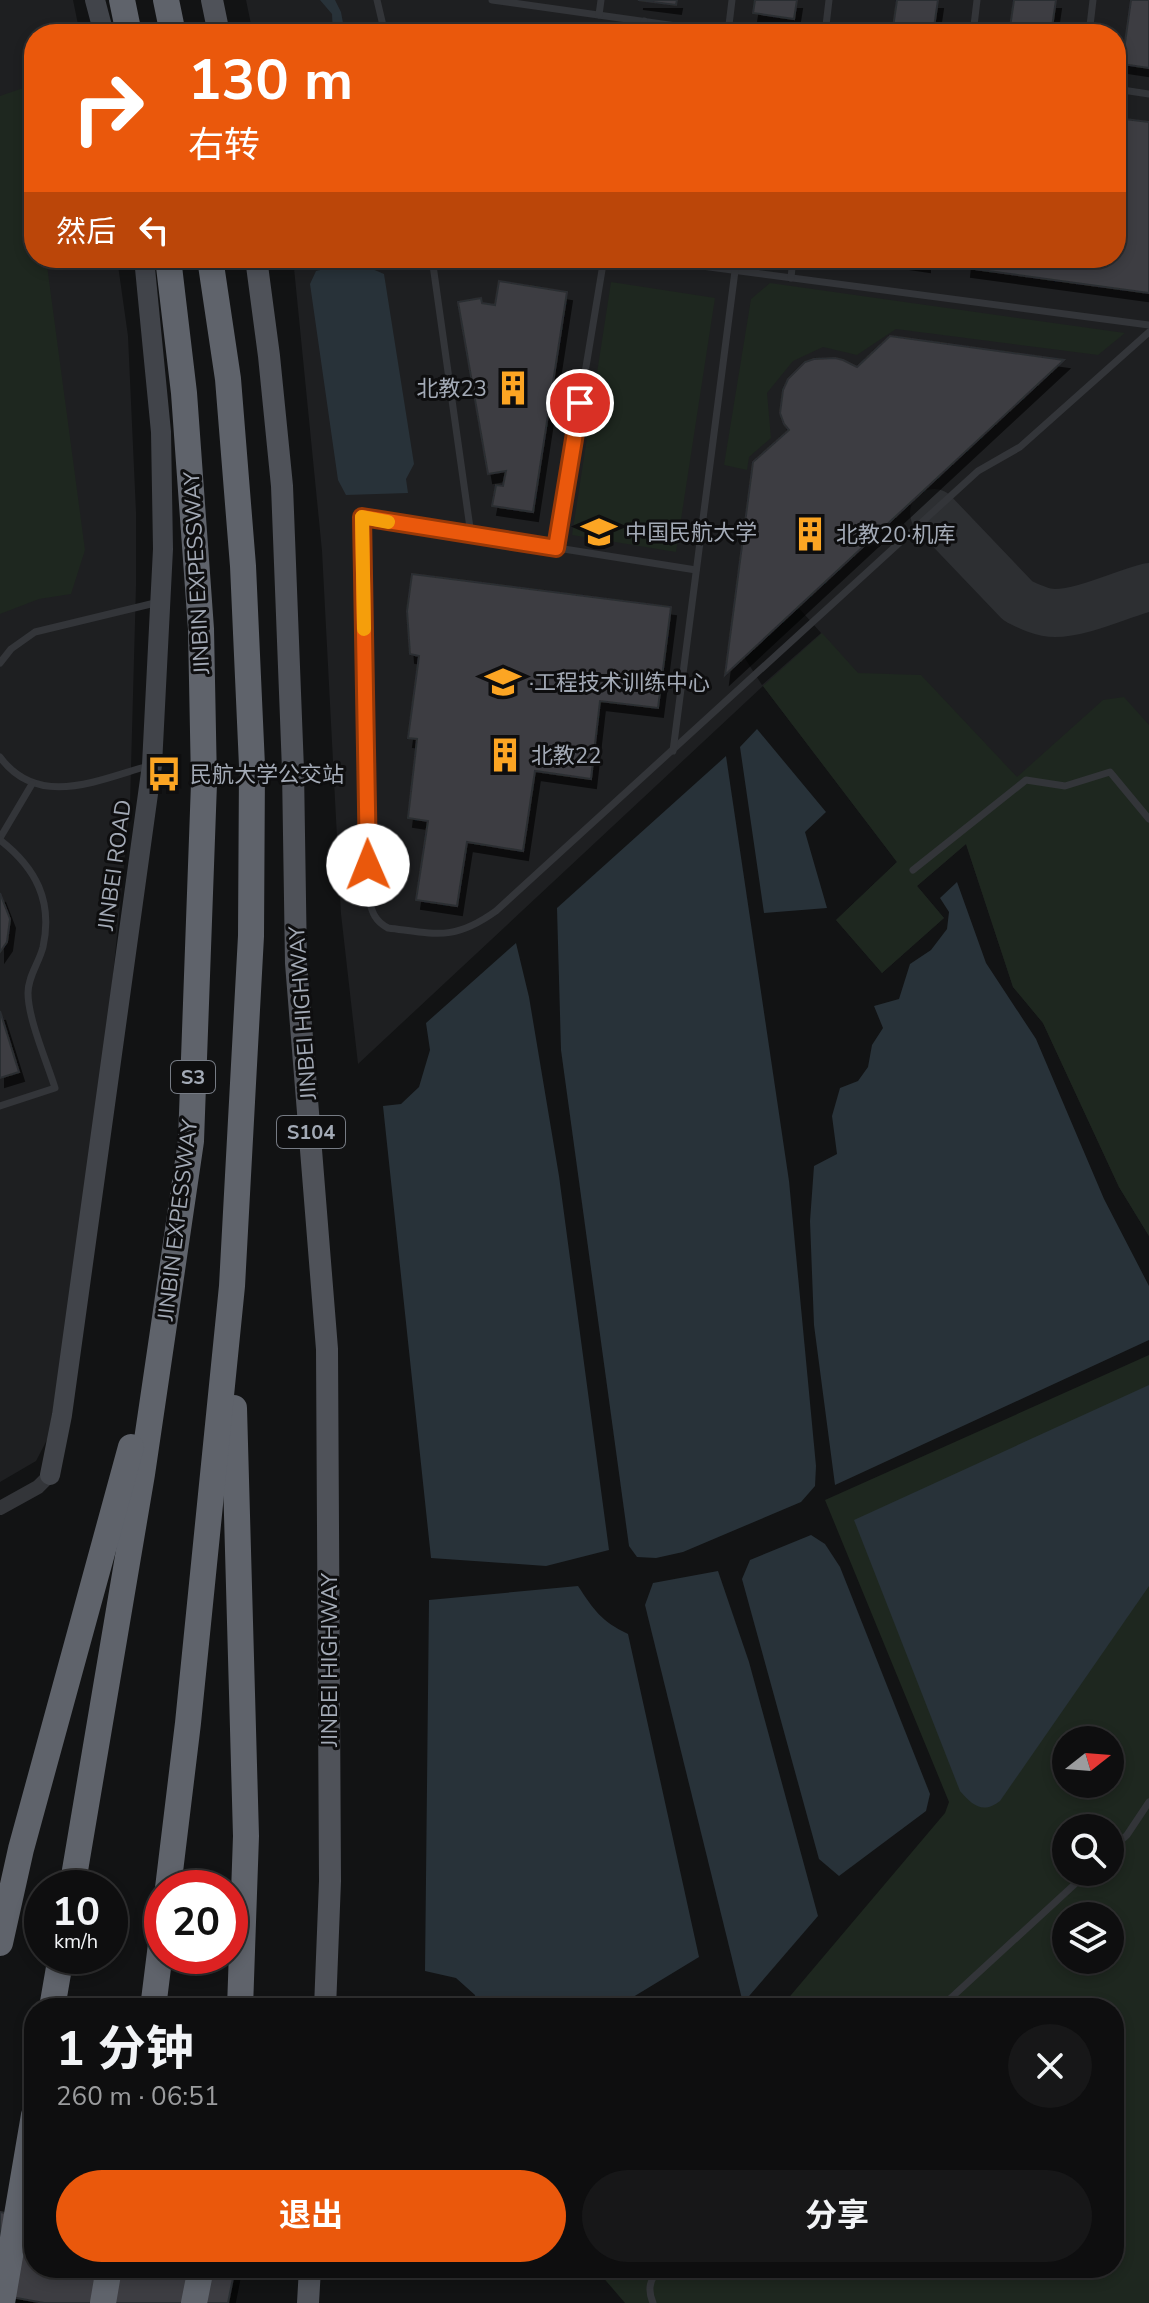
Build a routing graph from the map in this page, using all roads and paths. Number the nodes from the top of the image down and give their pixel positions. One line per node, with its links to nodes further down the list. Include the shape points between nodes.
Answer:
1 (95, 0): 16 (street)
2 (122, 0): 17 (highway)
3 (166, 0): 18 (highway)
4 (202, 0): 19 (main road)
5 (212, 0): 20 (main road)
6 (377, 0): 21 (lane)
7 (492, 0): 8 (lane)
8 (498, 0): 14 (lane)
9 (601, 0): 14 (lane)
10 (732, 0): 24 (lane)
11 (829, 0): 25 (lane)
12 (977, 0): 26 (lane)
13 (1093, 0): 27 (lane)
14 (599, 15): 15 (lane)
15 (644, 21): 22 (lane); 23 (lane)
16 (101, 24)
17 (127, 24)
18 (171, 24)
19 (207, 24)
20 (217, 24)
21 (383, 24)
22 (643, 24)
23 (664, 24)
24 (731, 24)
25 (826, 24)
26 (974, 24)
27 (1090, 24)
28 (1126, 91): 29 (lane)
29 (1149, 94)
30 (145, 268): 46 (street, JINBEI ROAD, via 161,432)
31 (169, 268): 57 (highway, JINBIN EXPESSWAY / S3, via 200,614 204,783 191,1141)
32 (211, 268): 56 (highway, JINBIN EXPESSWAY / S3, via 228,379 252,766 251,936)
33 (247, 268): 71 (main road, JINBEI HIGHWAY / S104, via 273,508 285,952 315,1353 319,1898)
34 (257, 268): 72 (main road, JINBEI HIGHWAY / S104, via 282,486 296,963 327,1349 330,1881)
35 (433, 268): 43 (lane)
36 (602, 268): 44 (lane)
37 (713, 268): 39 (lane)
38 (792, 268): 40 (lane)
39 (735, 271): 40 (lane); 45 (lane)
40 (791, 278): 41 (lane)
41 (1149, 325)
42 (1149, 332): 48 (lane, via 1020,447 978,471)
43 (471, 535): 44 (lane); 48 (lane, via 362,517 368,897 381,924 441,935 467,930 496,911)
44 (556, 548): 45 (lane)
45 (696, 570): 48 (lane)
46 (161, 601): 47 (lane, via 35,632); 50 (street, JINBEI ROAD)
47 (0, 663)
48 (673, 751)
49 (0, 759): 51 (lane)
50 (152, 765): 51 (lane, via 70,786); 58 (street, JINBEI ROAD)
51 (32, 784): 53 (lane)
52 (1149, 819): 54 (lane, via 1110,772 1065,786 1026,780)
53 (0, 839): 55 (lane, via 33,873 43,897 43,949 28,993 55,1088)
54 (913, 870)
55 (0, 1106)
56 (232, 1286): 63 (highway, JINBIN EXPESSWAY / S3); 70 (highway, via 246,1836)
57 (163, 1328): 62 (highway, JINBIN EXPESSWAY / S3); 65 (highway)
58 (50, 1475): 59 (street)
59 (0, 1508)
60 (1149, 1802): 61 (lane)
61 (1124, 1838)
62 (75, 1870)
63 (170, 1870)
64 (1073, 1886): 73 (lane)
65 (0, 1943)
66 (58, 1974): 68 (highway)
67 (157, 1974): 69 (highway)
68 (54, 1998)
69 (154, 1998)
70 (240, 1998)
71 (314, 1998)
72 (325, 1998)
73 (951, 1998)
74 (24, 2174): 80 (highway)
75 (107, 2278): 81 (highway)
76 (199, 2278): 82 (highway)
77 (298, 2278): 83 (main road)
78 (309, 2278): 84 (main road)
79 (652, 2278): 85 (lane)
80 (2, 2303)
81 (103, 2303)
82 (194, 2303)
83 (297, 2303)
84 (308, 2303)
85 (653, 2303)

